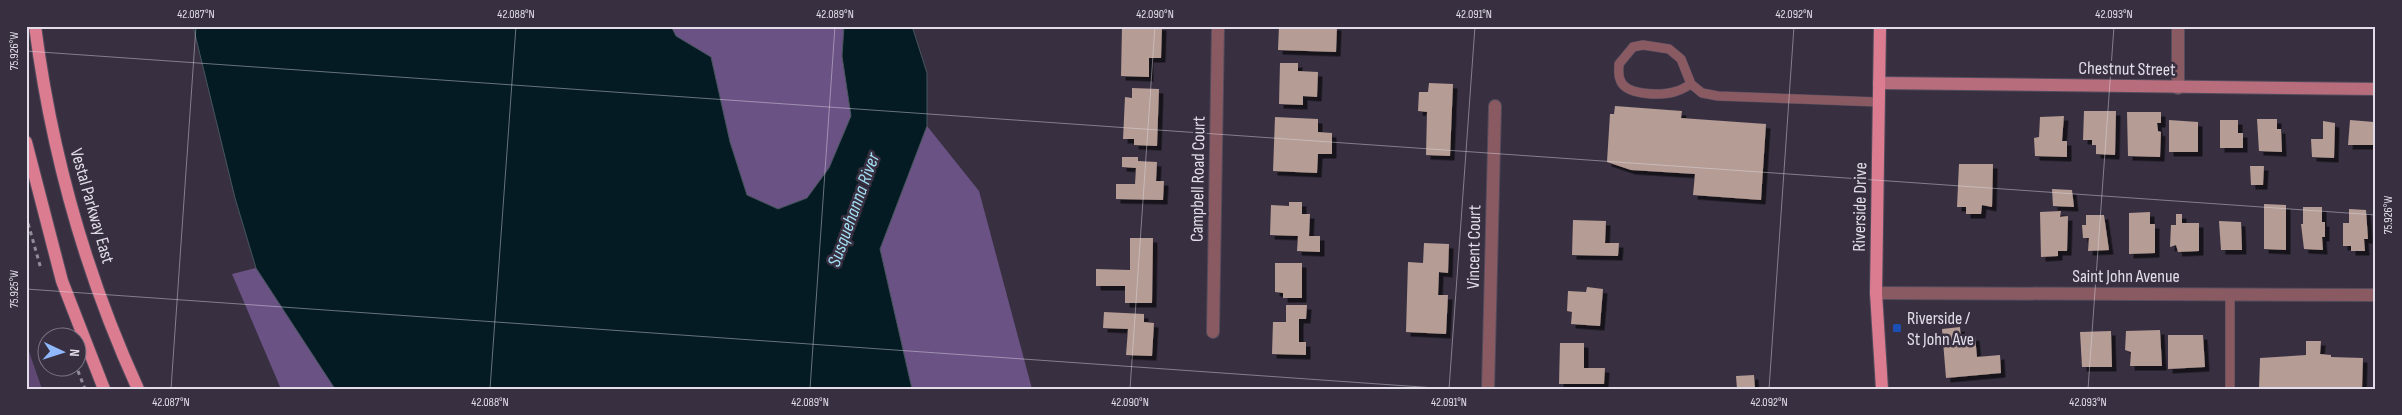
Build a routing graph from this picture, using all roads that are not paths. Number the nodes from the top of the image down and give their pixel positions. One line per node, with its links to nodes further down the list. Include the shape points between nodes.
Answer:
1 (35, 26): 17 (main road, Vestal Parkway East, via 40,66 64,176 83,245 114,338)
2 (1218, 26): 15 (street, Campbell Road Court)
3 (1880, 26): 5 (main road, Riverside Drive)
4 (2178, 26): 7 (street)
5 (1879, 83): 7 (street, Chestnut Street); 9 (main road, Riverside Drive)
6 (1691, 84): 6 (lane, via 1681,59 1670,49 1643,45 1633,47 1619,64 1624,87 1635,91 1663,94); 9 (lane, via 1702,93 1718,96)
7 (2178, 88): 8 (street, Chestnut Street)
8 (2376, 89)
9 (1878, 102): 12 (main road, Riverside Drive)
10 (1495, 106): 18 (street, Vincent Court)
11 (26, 142): 16 (main road, via 62,281)
12 (1876, 293): 13 (street, Saint John Avenue); 19 (main road, Riverside Drive)
13 (2230, 294): 14 (street, Saint John Avenue); 20 (lane)
14 (2376, 295)
15 (1213, 332)
16 (104, 389)
17 (138, 389)
18 (1488, 389)
19 (1882, 389)
20 (2230, 389)

